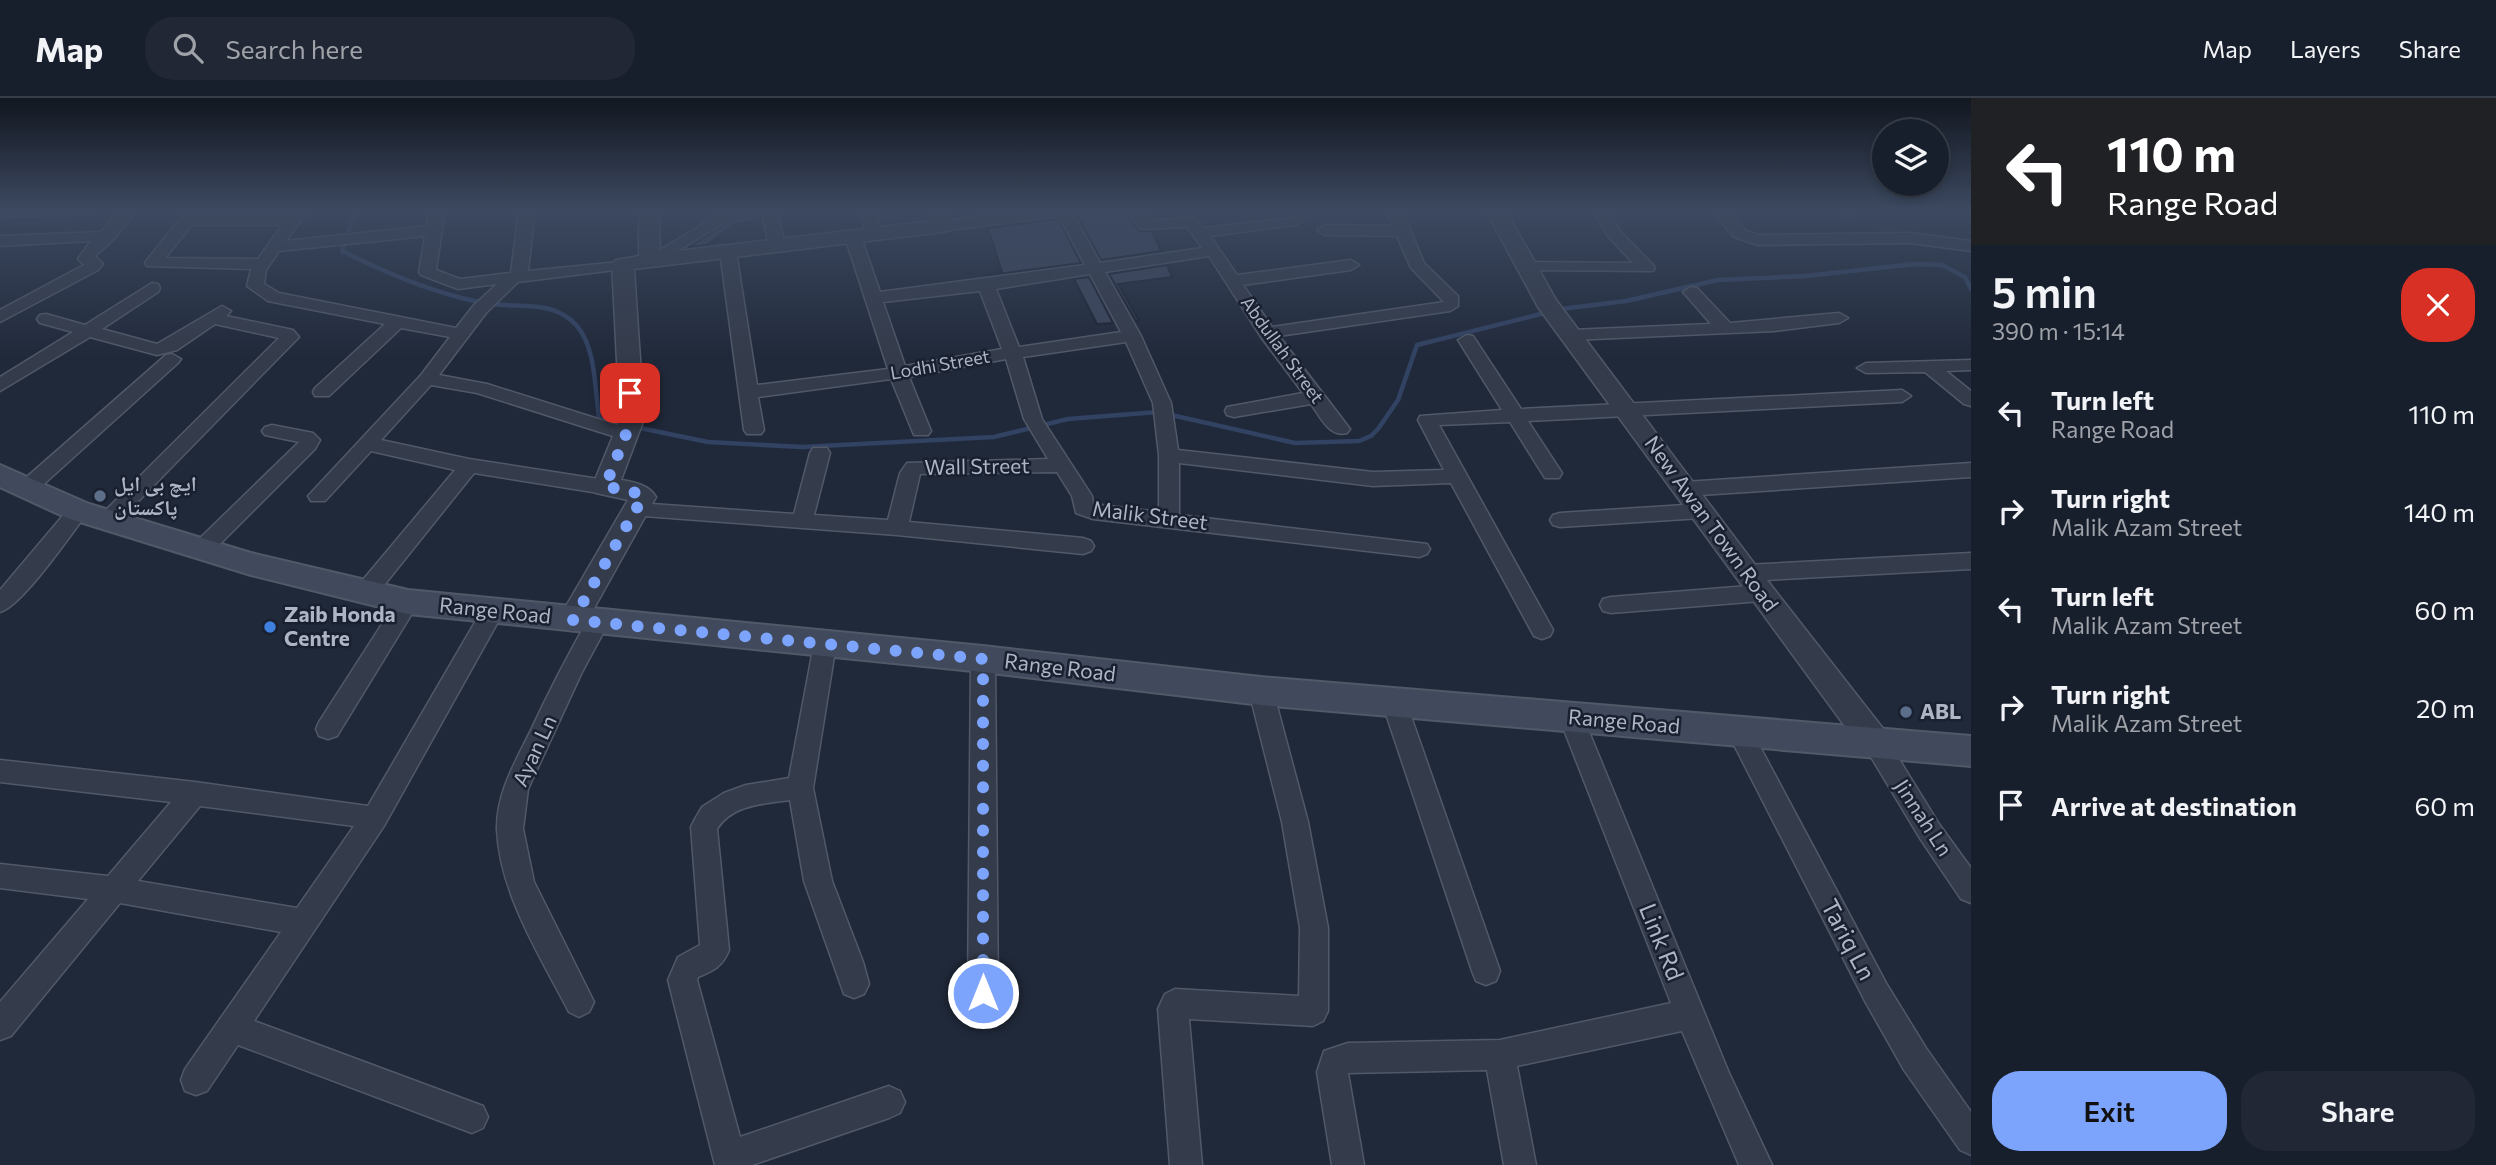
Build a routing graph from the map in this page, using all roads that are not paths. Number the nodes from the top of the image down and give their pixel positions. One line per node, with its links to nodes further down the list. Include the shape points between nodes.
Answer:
1 (88, 259): 28 (street, via 94,262 92,267)
2 (156, 259): 17 (street, via 153,263)
3 (266, 259): 17 (street)
4 (429, 259): 22 (street, via 427,272 458,284)
5 (518, 259): 22 (street)
6 (654, 259): 16 (street)
7 (669, 259): 16 (street)
8 (729, 259): 48 (street)
9 (860, 259): 27 (street)
10 (1089, 259): 21 (street)
11 (1158, 259): 21 (street)
12 (1218, 259): 23 (street, Abdullah Street)
13 (1414, 259): 35 (street, via 1450,296 1450,306)
14 (1522, 259): 20 (street, New Awan Town Road)
15 (1638, 259): 20 (street, via 1647,268)
16 (650, 261): 18 (street)
17 (262, 264): 32 (street, via 255,286 274,297)
18 (623, 264): 22 (street); 55 (street)
19 (1351, 265): 23 (street)
20 (1527, 267): 29 (street, New Awan Town Road)
21 (1093, 268): 24 (street); 37 (street)
22 (514, 278): 36 (street)
23 (1233, 281): 35 (street, Abdullah Street)
24 (986, 285): 27 (street); 39 (street, Malik Street)
25 (152, 288): 34 (street)
26 (1691, 292): 33 (street)
27 (873, 299): 44 (street)
28 (0, 317)
29 (1558, 318): 33 (street); 53 (street, New Awan Town Road)
30 (1839, 318): 33 (street)
31 (46, 319): 34 (street)
32 (397, 322): 36 (street); 47 (street)
33 (1724, 328)
34 (88, 331): 46 (street); 74 (street, via 157,350 172,346 217,314 290,337)
35 (1267, 333): 50 (street, Abdullah Street)
36 (459, 334): 45 (street)
37 (1132, 336): 39 (street, Lodhi Street); 62 (street, via 1162,403)
38 (1466, 340): 54 (street)
39 (1012, 353): 44 (street, Lodhi Street); 63 (street, Malik Street, via 1037,427)
40 (172, 359): 68 (street)
41 (1971, 365): 42 (street)
42 (1930, 367): 43 (street); 51 (street)
43 (1866, 368)
44 (898, 373): 48 (street, Lodhi Street); 59 (street)
45 (426, 379): 55 (street, via 480,388); 60 (street)
46 (0, 385)
47 (322, 392)
48 (749, 392): 57 (street)
49 (1902, 396): 53 (street)
50 (1316, 397): 52 (street); 56 (street, Abdullah Street)
51 (1971, 400)
52 (1234, 411)
53 (1629, 411): 54 (street); 70 (street, New Awan Town Road)
54 (1516, 416): 66 (street); 67 (street, via 1427,420)
55 (628, 428): 69 (street)
56 (1340, 429)
57 (754, 430)
58 (272, 431): 80 (street, via 310,440)
59 (922, 431)
60 (368, 444): 64 (street); 71 (street)
61 (820, 453): 77 (street)
62 (1169, 454): 67 (street, via 1373,479); 75 (street)
63 (1061, 465): 75 (street, Malik Street, via 1082,496 1083,508); 78 (street, Wall Street, via 914,468)
64 (469, 466): 69 (street); 84 (street)
65 (1971, 470): 70 (street)
66 (1552, 473)
67 (1458, 476): 90 (street)
68 (13, 482): 74 (main road, Range Road)
69 (605, 487): 72 (street, via 639,493 643,497)
70 (1685, 489): 73 (street, New Awan Town Road)
71 (318, 496)
72 (637, 510): 77 (street); 89 (street)
73 (1701, 512): 76 (street); 83 (street, New Awan Town Road)
74 (93, 515): 80 (main road, Range Road); 86 (street)
75 (1169, 519): 81 (street, Malik Street)
76 (1560, 520)
77 (802, 521): 78 (street)
78 (897, 528): 79 (street)
79 (1083, 546)
80 (202, 549): 84 (main road, Range Road)
81 (1419, 549)
82 (1971, 561): 83 (street)
83 (1754, 583): 87 (street); 98 (street, New Awan Town Road)
84 (365, 593): 85 (main road, Range Road)
85 (408, 601): 88 (main road, Range Road); 96 (street)
86 (0, 604)
87 (1611, 606)
88 (493, 611): 89 (main road, Range Road); 103 (street)
89 (586, 621): 91 (main road, Range Road); 111 (street, Ayan Ln, via 572,670 515,789 510,829 520,882)
90 (1542, 630)
91 (825, 644): 92 (main road, Range Road); 101 (street)
92 (983, 659): 93 (main road, Range Road); 110 (street)
93 (1262, 691): 94 (main road, Range Road); 121 (street, via 1295,822 1314,929 1313,1011 1175,1004)
94 (1394, 702): 95 (main road, Range Road); 108 (street)
95 (1571, 717): 97 (main road, Range Road); 112 (street, Link Rd)
96 (328, 729)
97 (1740, 733): 98 (main road, Range Road); 119 (street, Tariq Ln, via 1876,993)
98 (1877, 746): 99 (main road, Range Road); 106 (street, Jinnah Ln)
99 (1971, 751)
100 (0, 771): 102 (street)
101 (800, 788): 109 (street, via 818,881); 120 (street, via 734,799 720,806 704,827 715,950 688,967 682,981)
102 (195, 793): 103 (street); 105 (street)
103 (375, 818): 107 (street)
104 (0, 876): 105 (street)
105 (116, 890): 107 (street); 113 (street)
106 (1971, 890)
107 (305, 923): 114 (street)
108 (1486, 971)
109 (854, 984)
110 (983, 993)
111 (579, 1002)
112 (1690, 1014): 115 (street); 124 (street, Link Rd)
113 (0, 1025)
114 (232, 1028): 116 (street); 118 (street)
115 (1500, 1055): 122 (street, via 1335,1062 1332,1072); 123 (street)
116 (196, 1080)
117 (889, 1102): 120 (street)
118 (472, 1117)
119 (1971, 1139)
120 (730, 1161)
121 (1186, 1165)
122 (1348, 1165)
123 (1520, 1165)
124 (1756, 1165)

